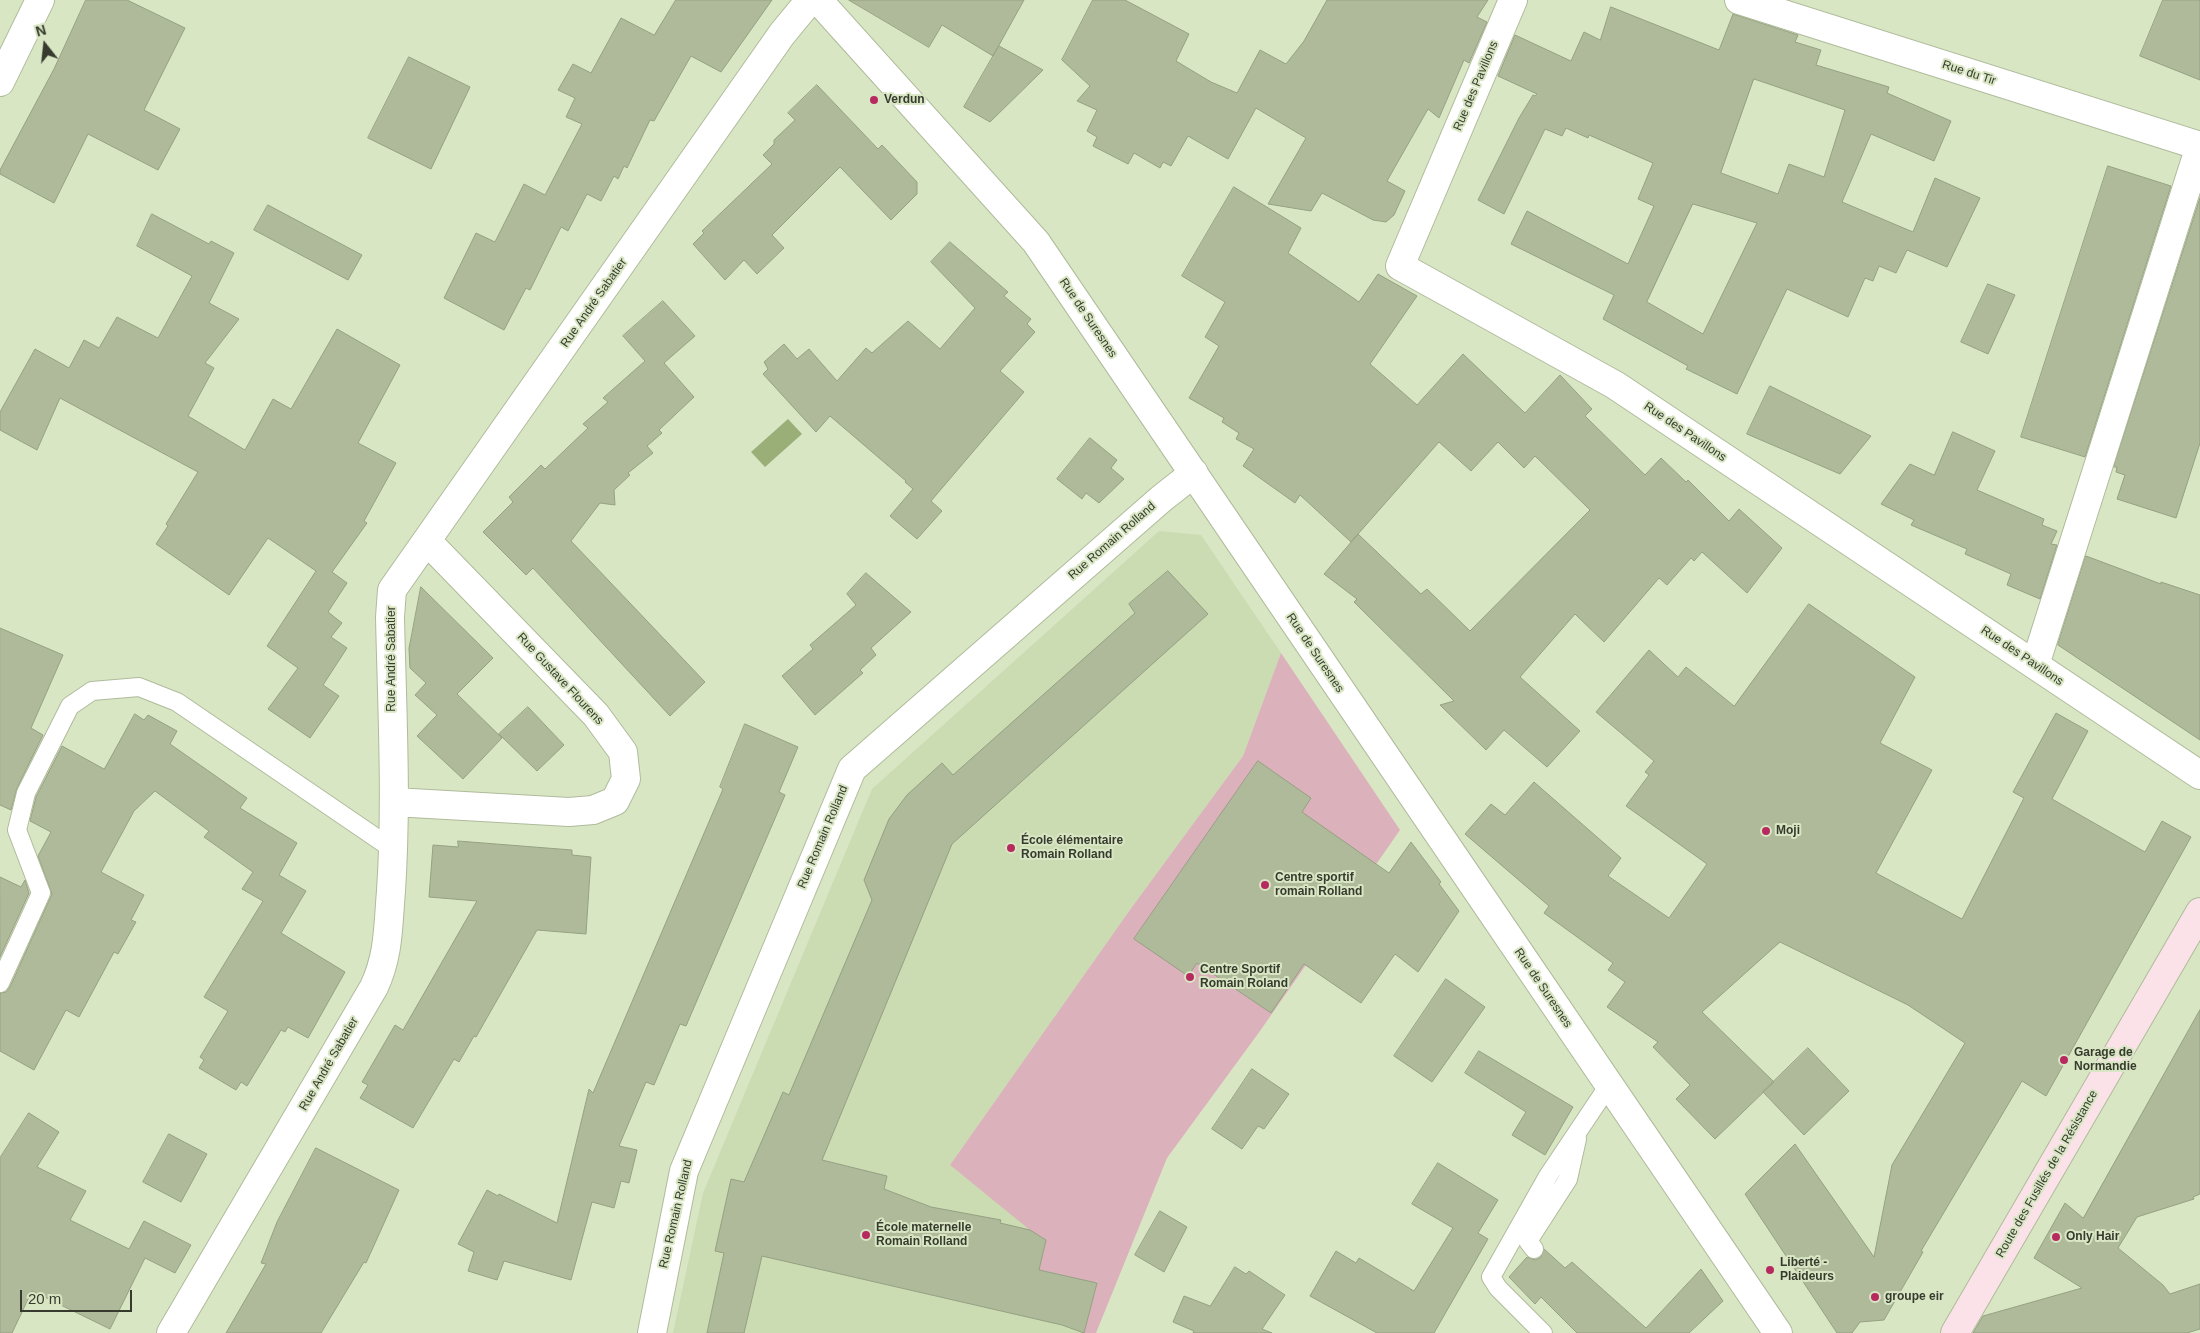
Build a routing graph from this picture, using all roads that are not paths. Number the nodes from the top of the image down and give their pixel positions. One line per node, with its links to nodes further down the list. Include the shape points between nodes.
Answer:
1 (40, 0): 6 (street)
2 (810, 0): 9 (street, Rue André Sabatier, via 786,29)
3 (818, 0): 8 (street, Rue de Suresnes, via 1036,242)
4 (1513, 0): 10 (street, Rue des Pavillons, via 1400,266 1615,385)
5 (1738, 0): 7 (street, Rue du Tir)
6 (0, 82)
7 (2200, 146): 10 (street)
8 (1194, 473): 16 (street, Rue de Suresnes); 20 (street, Rue Romain Rolland, via 852,769 684,1171)
9 (427, 541): 12 (street, Rue André Sabatier, via 392,590); 12 (street, Rue Gustave Flourens, via 596,714 623,752 626,779 615,801 593,810)
10 (2035, 665): 11 (street, Rue des Pavillons)
11 (2200, 775)
12 (394, 802): 13 (street, Rue André Sabatier)
13 (394, 850): 15 (lane, via 177,702 139,686 92,691 70,706 26,793 16,830 40,893); 19 (street, Rue André Sabatier, via 383,968)
14 (2200, 912): 23 (main road, Route des Fusillés de la Résistance)
15 (0, 983)
16 (1609, 1085): 17 (lane); 22 (street, Rue de Suresnes)
17 (1578, 1130): 18 (lane, via 1568,1179 1528,1241); 21 (lane, via 1491,1277)
18 (1534, 1249)
19 (171, 1333)
20 (652, 1333)
21 (1543, 1333)
22 (1778, 1333)
23 (1955, 1333)

